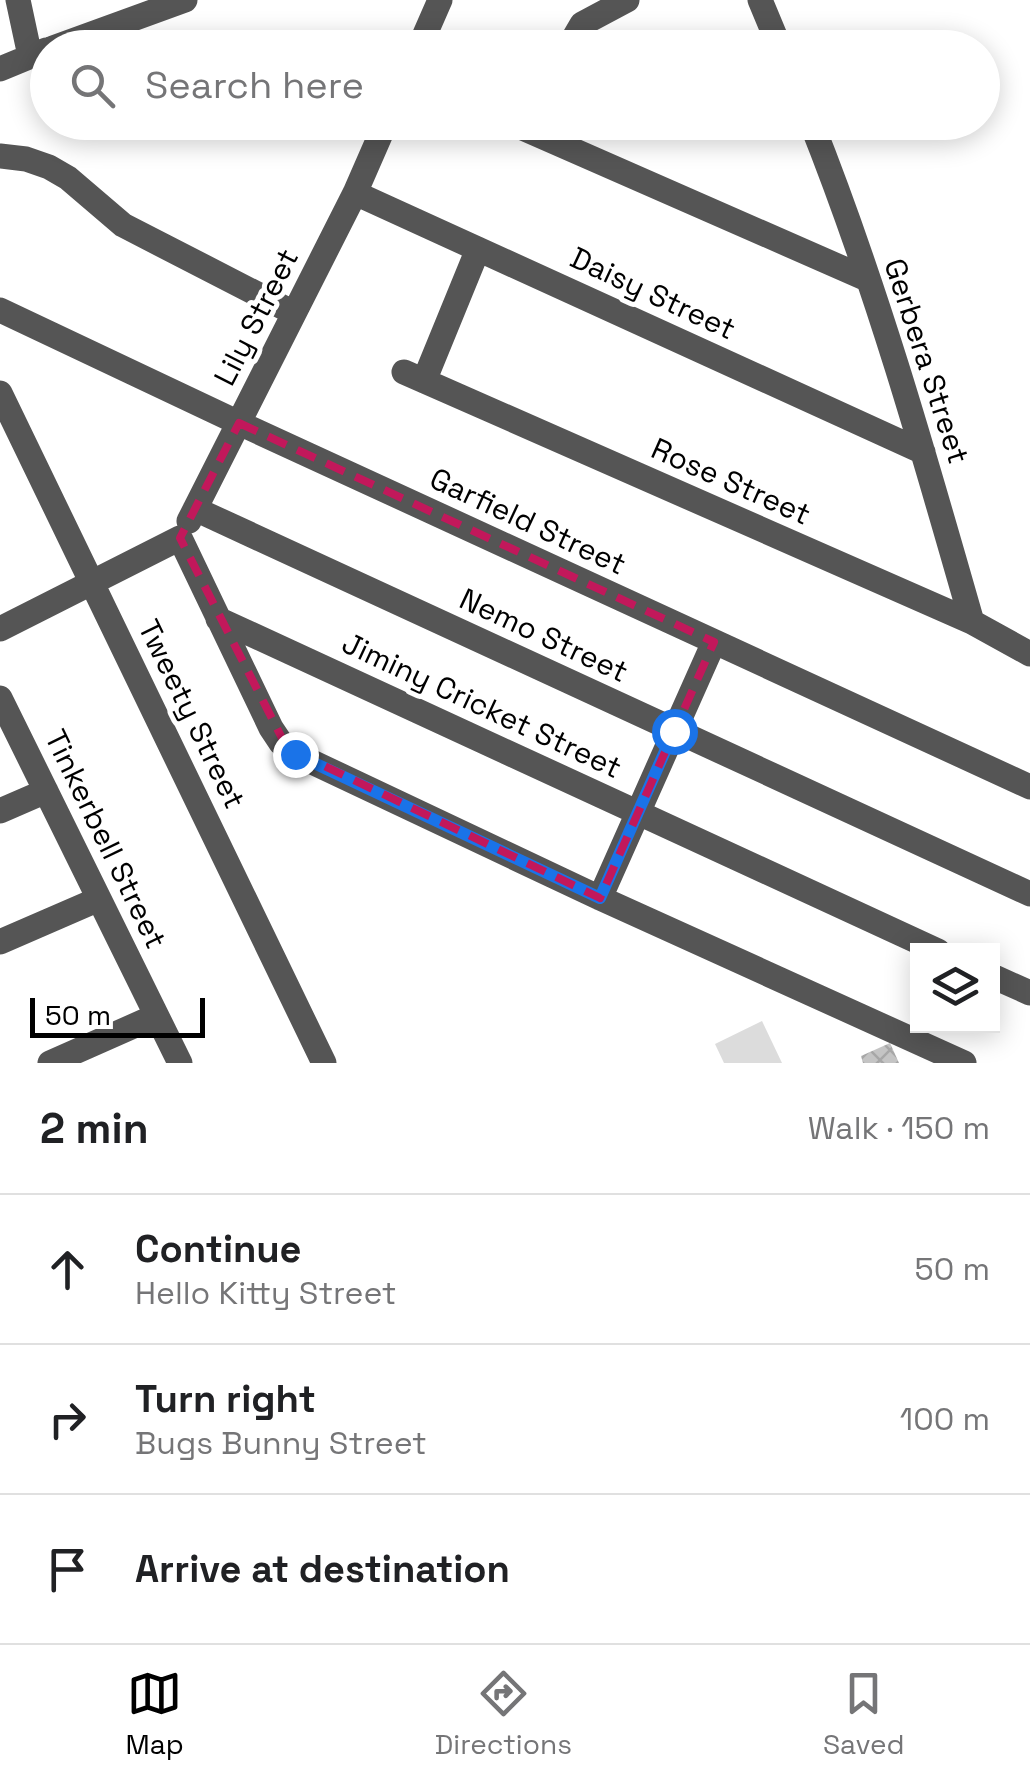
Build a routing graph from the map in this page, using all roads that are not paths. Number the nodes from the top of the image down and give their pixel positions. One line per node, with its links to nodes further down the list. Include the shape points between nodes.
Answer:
1 (185, 0): 5 (street)
2 (440, 0): 8 (street)
3 (627, 0): 9 (street)
4 (760, 0): 10 (street)
5 (141, 8): 7 (street)
6 (14, 13): 11 (street)
7 (91, 30)
8 (427, 30)
9 (578, 30)
10 (772, 30)
11 (30, 34)
12 (30, 56): 13 (street)
13 (0, 68)
14 (378, 140): 18 (street, Lily Street)
15 (561, 140): 20 (street)
16 (817, 140): 20 (street, Gerbera Street)
17 (0, 156): 22 (street, via 48,167 123,226)
18 (355, 193): 19 (street, Daisy Street); 22 (street, Lily Street)
19 (478, 248): 25 (street, Daisy Street); 30 (street, Rose Street, via 414,377)
20 (867, 279): 25 (street, Gerbera Street)
21 (0, 310): 24 (street, Garfield Street)
22 (294, 313): 24 (street, Lily Street)
23 (0, 393): 28 (street, Tweety Street)
24 (239, 424): 26 (street, Lily Street); 32 (street, Garfield Street)
25 (923, 452): 30 (street, Gerbera Street)
26 (195, 509): 27 (street, Lily Street); 35 (street, Nemo Street)
27 (180, 538): 28 (street); 29 (street)
28 (92, 583): 31 (street); 50 (street, Tweety Street)
29 (218, 618): 39 (street, Jiminy Cricket Street); 41 (street, via 276,737 295,754)
30 (972, 622): 33 (street, Rose Street)
31 (0, 629)
32 (714, 642): 35 (street); 36 (street, Garfield Street)
33 (1030, 654)
34 (0, 698): 37 (street, Tinkerbell Street)
35 (674, 731): 39 (street); 40 (street, Nemo Street)
36 (1030, 788)
37 (46, 792): 38 (street); 42 (street, Tinkerbell Street)
38 (0, 811)
39 (636, 812): 41 (street); 44 (street, Jiminy Cricket Street)
40 (1030, 894)
41 (600, 898): 51 (street)
42 (99, 899): 43 (street); 47 (street, Tinkerbell Street)
43 (0, 942)
44 (923, 943)
45 (1000, 980): 46 (street)
46 (1030, 993)
47 (156, 1016): 48 (street); 49 (street, Tinkerbell Street)
48 (50, 1063)
49 (180, 1063)
50 (324, 1063)
51 (964, 1063)

